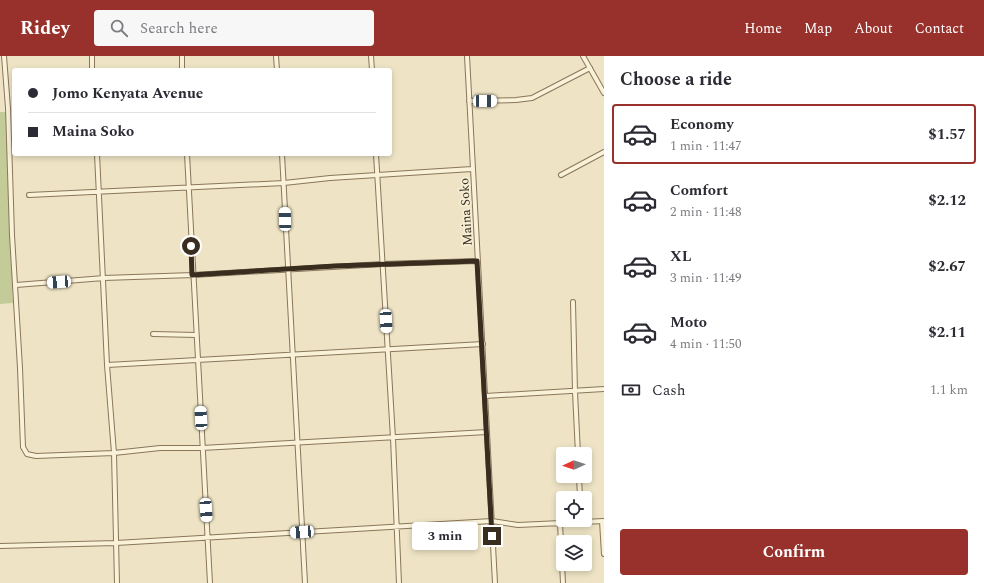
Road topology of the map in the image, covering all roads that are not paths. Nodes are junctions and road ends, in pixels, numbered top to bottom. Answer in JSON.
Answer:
{"nodes":[{"id":1,"x":4,"y":56,"type":"edge"},
{"id":2,"x":92,"y":56,"type":"edge"},
{"id":3,"x":182,"y":56,"type":"edge"},
{"id":4,"x":276,"y":56,"type":"edge"},
{"id":5,"x":371,"y":56,"type":"edge"},
{"id":6,"x":467,"y":56,"type":"edge"},
{"id":7,"x":583,"y":56,"type":"edge"},
{"id":8,"x":92,"y":68,"type":"edge"},
{"id":9,"x":182,"y":68,"type":"edge"},
{"id":10,"x":277,"y":68,"type":"edge"},
{"id":11,"x":372,"y":68,"type":"edge"},
{"id":12,"x":590,"y":68,"type":"junction"},
{"id":13,"x":604,"y":93,"type":"edge"},
{"id":14,"x":469,"y":102,"type":"junction"},
{"id":15,"x":8,"y":108,"type":"junction"},
{"id":16,"x":12,"y":108,"type":"edge"},
{"id":17,"x":604,"y":152,"type":"edge"},
{"id":18,"x":97,"y":156,"type":"edge"},
{"id":19,"x":187,"y":156,"type":"edge"},
{"id":20,"x":282,"y":156,"type":"edge"},
{"id":21,"x":376,"y":156,"type":"edge"},
{"id":22,"x":472,"y":169,"type":"junction"},
{"id":23,"x":561,"y":175,"type":"dead end"},
{"id":24,"x":377,"y":176,"type":"junction"},
{"id":25,"x":284,"y":183,"type":"junction"},
{"id":26,"x":188,"y":187,"type":"junction"},
{"id":27,"x":100,"y":192,"type":"junction"},
{"id":28,"x":29,"y":195,"type":"dead end"},
{"id":29,"x":477,"y":261,"type":"junction"},
{"id":30,"x":383,"y":264,"type":"junction"},
{"id":31,"x":288,"y":269,"type":"junction"},
{"id":32,"x":192,"y":275,"type":"junction"},
{"id":33,"x":104,"y":278,"type":"junction"},
{"id":34,"x":16,"y":285,"type":"junction"},
{"id":35,"x":573,"y":302,"type":"dead end"},
{"id":36,"x":153,"y":334,"type":"dead end"},
{"id":37,"x":196,"y":334,"type":"junction"},
{"id":38,"x":483,"y":344,"type":"junction"},
{"id":39,"x":388,"y":349,"type":"junction"},
{"id":40,"x":293,"y":354,"type":"junction"},
{"id":41,"x":198,"y":360,"type":"junction"},
{"id":42,"x":108,"y":365,"type":"junction"},
{"id":43,"x":604,"y":389,"type":"edge"},
{"id":44,"x":575,"y":392,"type":"junction"},
{"id":45,"x":485,"y":396,"type":"junction"},
{"id":46,"x":487,"y":432,"type":"junction"},
{"id":47,"x":393,"y":438,"type":"junction"},
{"id":48,"x":297,"y":442,"type":"junction"},
{"id":49,"x":578,"y":447,"type":"edge"},
{"id":50,"x":202,"y":448,"type":"junction"},
{"id":51,"x":114,"y":453,"type":"junction"},
{"id":52,"x":492,"y":521,"type":"junction"},
{"id":53,"x":603,"y":521,"type":"edge"},
{"id":54,"x":592,"y":522,"type":"edge"},
{"id":55,"x":556,"y":523,"type":"edge"},
{"id":56,"x":396,"y":527,"type":"junction"},
{"id":57,"x":560,"y":527,"type":"edge"},
{"id":58,"x":302,"y":532,"type":"junction"},
{"id":59,"x":207,"y":538,"type":"junction"},
{"id":60,"x":116,"y":544,"type":"junction"},
{"id":61,"x":0,"y":546,"type":"edge"},
{"id":62,"x":604,"y":554,"type":"edge"},
{"id":63,"x":117,"y":583,"type":"edge"},
{"id":64,"x":210,"y":583,"type":"edge"},
{"id":65,"x":305,"y":583,"type":"edge"},
{"id":66,"x":399,"y":583,"type":"edge"},
{"id":67,"x":495,"y":583,"type":"edge"},
{"id":68,"x":563,"y":583,"type":"edge"}],
"edges":[{"from":1,"to":15,"type":"street"},
{"from":2,"to":8,"type":"street"},
{"from":3,"to":9,"type":"street"},
{"from":4,"to":10,"type":"street"},
{"from":5,"to":11,"type":"street"},
{"from":6,"to":14,"type":"street","name":"Maina Soko"},
{"from":7,"to":12,"type":"street"},
{"from":12,"to":13,"type":"street"},
{"from":12,"to":14,"type":"street"},
{"from":14,"to":22,"type":"street","name":"Maina Soko"},
{"from":15,"to":16,"type":"street"},
{"from":15,"to":34,"type":"street"},
{"from":17,"to":23,"type":"street"},
{"from":18,"to":27,"type":"street"},
{"from":19,"to":26,"type":"street"},
{"from":20,"to":25,"type":"street"},
{"from":21,"to":24,"type":"street"},
{"from":22,"to":24,"type":"street"},
{"from":22,"to":29,"type":"street","name":"Maina Soko"},
{"from":24,"to":25,"type":"street"},
{"from":24,"to":30,"type":"street"},
{"from":25,"to":26,"type":"street"},
{"from":25,"to":31,"type":"street"},
{"from":26,"to":27,"type":"street"},
{"from":26,"to":32,"type":"street"},
{"from":27,"to":28,"type":"street"},
{"from":27,"to":33,"type":"street"},
{"from":29,"to":30,"type":"street"},
{"from":29,"to":38,"type":"street","name":"Maina Soko"},
{"from":30,"to":31,"type":"street"},
{"from":30,"to":39,"type":"street"},
{"from":31,"to":32,"type":"street"},
{"from":31,"to":40,"type":"street"},
{"from":32,"to":33,"type":"street"},
{"from":32,"to":37,"type":"street"},
{"from":33,"to":34,"type":"street"},
{"from":33,"to":42,"type":"street"},
{"from":34,"to":51,"type":"street"},
{"from":35,"to":44,"type":"street"},
{"from":36,"to":37,"type":"street"},
{"from":37,"to":41,"type":"street"},
{"from":38,"to":39,"type":"street"},
{"from":38,"to":45,"type":"street","name":"Maina Soko"},
{"from":39,"to":40,"type":"street"},
{"from":39,"to":47,"type":"street"},
{"from":40,"to":41,"type":"street"},
{"from":40,"to":48,"type":"street"},
{"from":41,"to":42,"type":"street"},
{"from":41,"to":50,"type":"street"},
{"from":42,"to":51,"type":"street"},
{"from":43,"to":44,"type":"street"},
{"from":44,"to":45,"type":"street"},
{"from":44,"to":49,"type":"street"},
{"from":45,"to":46,"type":"street","name":"Maina Soko"},
{"from":46,"to":47,"type":"street"},
{"from":46,"to":52,"type":"street","name":"Maina Soko"},
{"from":47,"to":48,"type":"street"},
{"from":47,"to":56,"type":"street"},
{"from":48,"to":50,"type":"street"},
{"from":48,"to":58,"type":"street"},
{"from":50,"to":51,"type":"street"},
{"from":50,"to":59,"type":"street"},
{"from":51,"to":60,"type":"street"},
{"from":52,"to":55,"type":"street"},
{"from":52,"to":56,"type":"street"},
{"from":52,"to":67,"type":"street","name":"Maina Soko"},
{"from":53,"to":54,"type":"street"},
{"from":53,"to":62,"type":"street"},
{"from":56,"to":58,"type":"street"},
{"from":56,"to":66,"type":"street"},
{"from":57,"to":68,"type":"street"},
{"from":58,"to":59,"type":"street"},
{"from":58,"to":65,"type":"street"},
{"from":59,"to":60,"type":"street"},
{"from":59,"to":64,"type":"street"},
{"from":60,"to":61,"type":"street"},
{"from":60,"to":63,"type":"street"}]}
